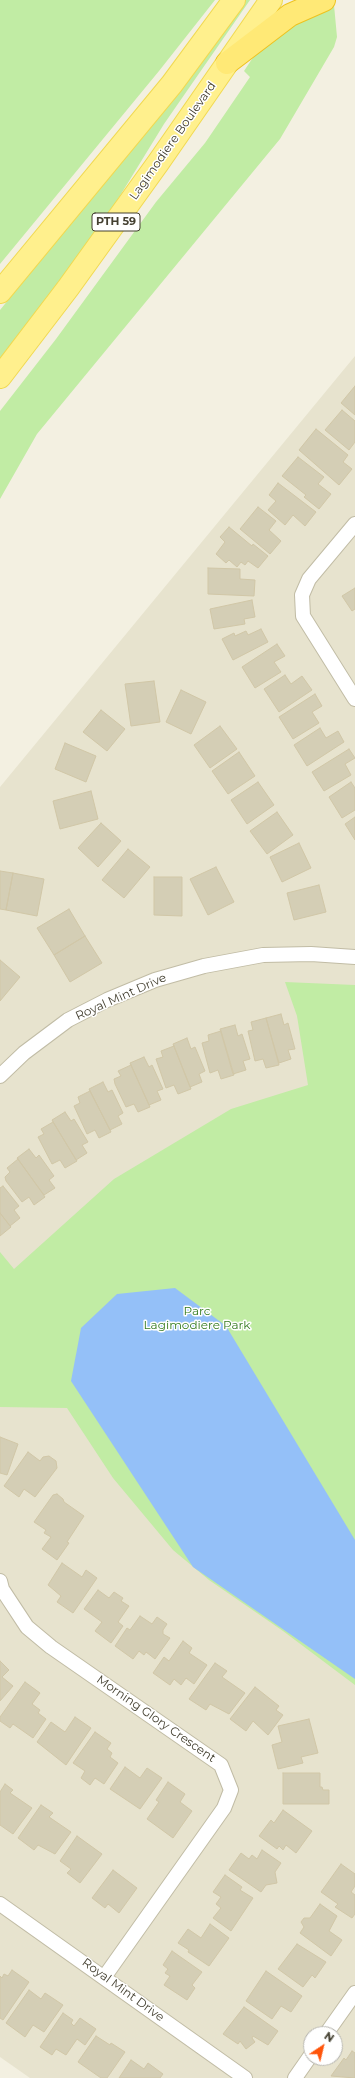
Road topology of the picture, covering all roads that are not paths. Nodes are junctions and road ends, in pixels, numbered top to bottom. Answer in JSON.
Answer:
{"nodes":[{"id":1,"x":234,"y":0,"type":"edge"},
{"id":2,"x":271,"y":0,"type":"edge"},
{"id":3,"x":324,"y":0,"type":"edge"},
{"id":4,"x":227,"y":63,"type":"junction"},
{"id":5,"x":0,"y":292,"type":"edge"},
{"id":6,"x":0,"y":377,"type":"edge"},
{"id":7,"x":355,"y":524,"type":"edge"},
{"id":8,"x":355,"y":699,"type":"edge"},
{"id":9,"x":355,"y":957,"type":"edge"},
{"id":10,"x":0,"y":1076,"type":"edge"},
{"id":11,"x":0,"y":1581,"type":"edge"},
{"id":12,"x":0,"y":1904,"type":"edge"},
{"id":13,"x":105,"y":1976,"type":"junction"},
{"id":14,"x":355,"y":1993,"type":"edge"},
{"id":15,"x":332,"y":2026,"type":"edge"},
{"id":16,"x":303,"y":2066,"type":"edge"},
{"id":17,"x":245,"y":2078,"type":"edge"},
{"id":18,"x":295,"y":2078,"type":"edge"}],
"edges":[{"from":1,"to":5,"type":"main road"},
{"from":2,"to":4,"type":"main road","name":"Lagimodiere Boulevard","number":"PTH 59"},
{"from":3,"to":4,"type":"highway"},
{"from":4,"to":6,"type":"main road","name":"Lagimodiere Boulevard","number":"PTH 59"},
{"from":7,"to":8,"type":"street"},
{"from":9,"to":10,"type":"street","name":"Royal Mint Drive"},
{"from":11,"to":13,"type":"street","name":"Morning Glory Crescent"},
{"from":12,"to":13,"type":"street","name":"Royal Mint Drive"},
{"from":13,"to":17,"type":"street","name":"Royal Mint Drive"},
{"from":14,"to":15,"type":"street"},
{"from":16,"to":18,"type":"street"}]}
